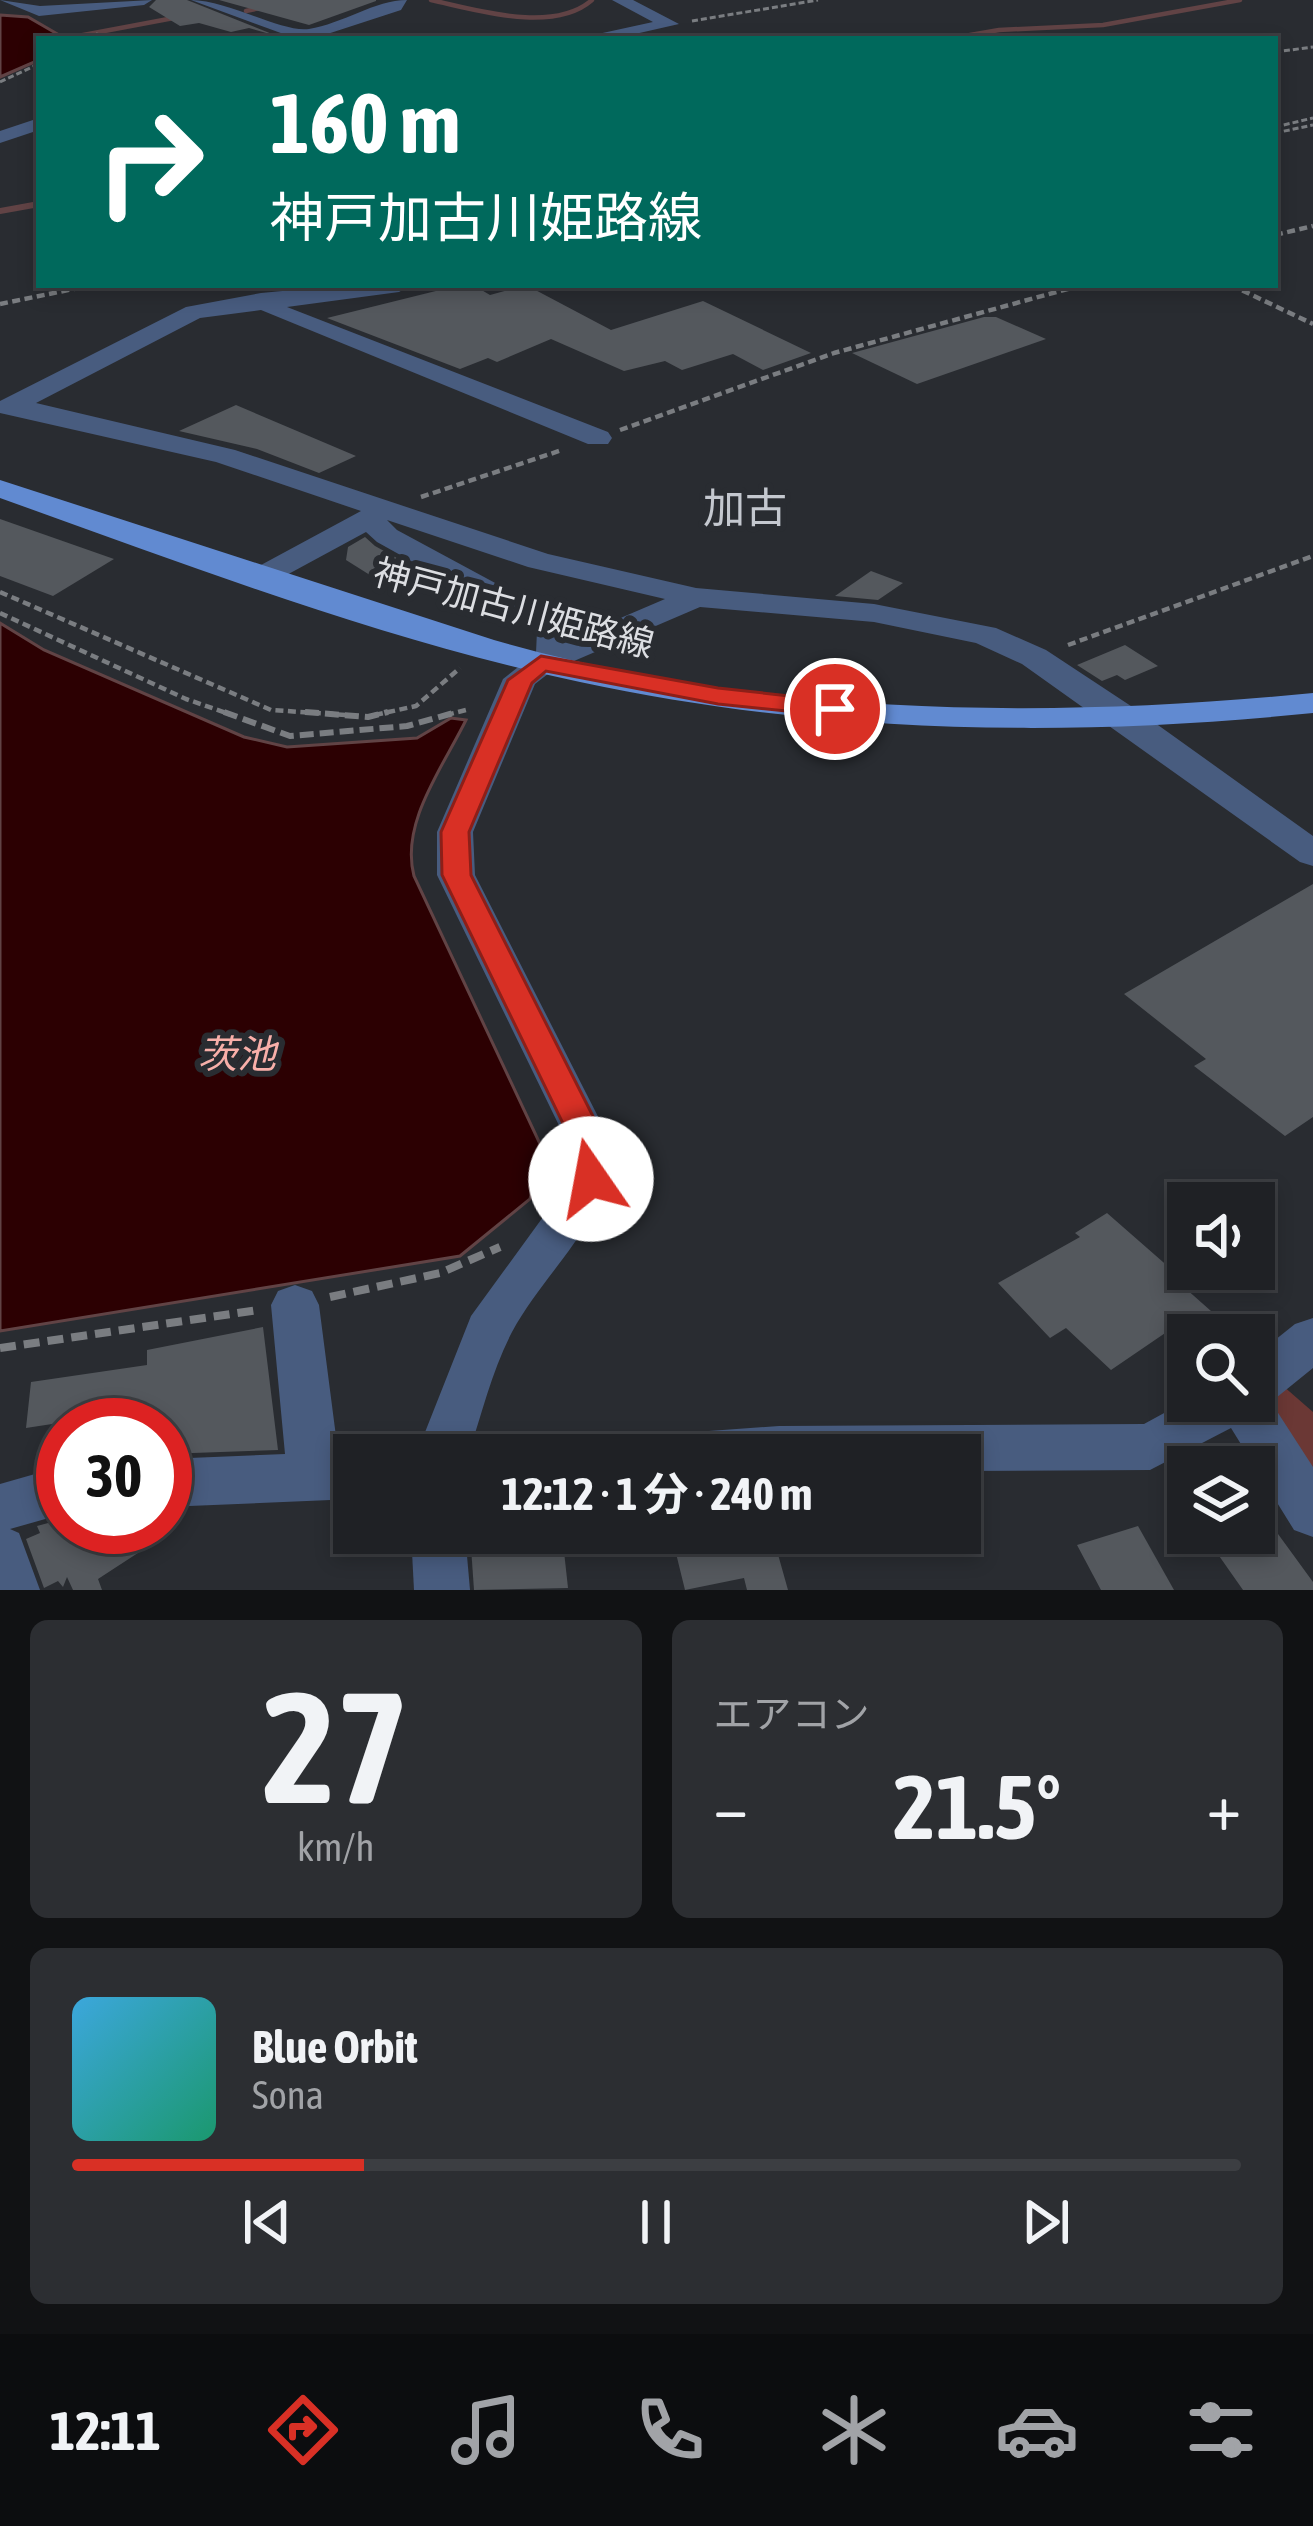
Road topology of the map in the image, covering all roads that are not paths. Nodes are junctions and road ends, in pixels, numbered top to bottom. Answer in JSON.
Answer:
{"nodes":[{"id":1,"x":6,"y":0,"type":"edge"},
{"id":2,"x":200,"y":0,"type":"edge"},
{"id":3,"x":399,"y":0,"type":"edge"},
{"id":4,"x":620,"y":0,"type":"edge"},
{"id":5,"x":142,"y":7,"type":"edge"},
{"id":6,"x":297,"y":36,"type":"edge"},
{"id":7,"x":303,"y":36,"type":"edge"},
{"id":8,"x":601,"y":36,"type":"edge"},
{"id":9,"x":36,"y":125,"type":"edge"},
{"id":10,"x":0,"y":137,"type":"edge"},
{"id":11,"x":352,"y":288,"type":"edge"},
{"id":12,"x":261,"y":300,"type":"junction"},
{"id":13,"x":7,"y":408,"type":"edge"},
{"id":14,"x":598,"y":438,"type":"road end"},
{"id":15,"x":0,"y":488,"type":"edge"},
{"id":16,"x":377,"y":514,"type":"junction"},
{"id":17,"x":259,"y":578,"type":"junction"},
{"id":18,"x":696,"y":597,"type":"junction"},
{"id":19,"x":538,"y":668,"type":"junction"},
{"id":20,"x":1313,"y":703,"type":"edge"},
{"id":21,"x":1126,"y":717,"type":"junction"},
{"id":22,"x":1313,"y":854,"type":"edge"},
{"id":23,"x":295,"y":1305,"type":"road end"},
{"id":24,"x":1313,"y":1339,"type":"edge"},
{"id":25,"x":1275,"y":1369,"type":"edge"},
{"id":26,"x":1195,"y":1422,"type":"edge"},
{"id":27,"x":1255,"y":1422,"type":"edge"},
{"id":28,"x":450,"y":1434,"type":"edge"},
{"id":29,"x":981,"y":1448,"type":"edge"},
{"id":30,"x":333,"y":1471,"type":"edge"},
{"id":31,"x":333,"y":1475,"type":"edge"},
{"id":32,"x":192,"y":1482,"type":"edge"},
{"id":33,"x":36,"y":1498,"type":"edge"},
{"id":34,"x":0,"y":1508,"type":"edge"},
{"id":35,"x":1313,"y":1513,"type":"edge"},
{"id":36,"x":0,"y":1551,"type":"edge"},
{"id":37,"x":439,"y":1554,"type":"edge"},
{"id":38,"x":12,"y":1590,"type":"edge"},
{"id":39,"x":442,"y":1590,"type":"edge"}],
"edges":[{"from":1,"to":5,"type":"street"},
{"from":2,"to":6,"type":"street"},
{"from":3,"to":7,"type":"street"},
{"from":4,"to":8,"type":"street"},
{"from":9,"to":10,"type":"street"},
{"from":11,"to":12,"type":"street"},
{"from":12,"to":13,"type":"street"},
{"from":12,"to":14,"type":"street"},
{"from":13,"to":16,"type":"street"},
{"from":15,"to":17,"type":"main road","name":"神戸加古川姫路線"},
{"from":16,"to":17,"type":"street"},
{"from":16,"to":18,"type":"street"},
{"from":16,"to":19,"type":"street"},
{"from":17,"to":19,"type":"main road","name":"神戸加古川姫路線"},
{"from":18,"to":19,"type":"street"},
{"from":18,"to":21,"type":"street"},
{"from":19,"to":21,"type":"main road","name":"神戸加古川姫路線"},
{"from":19,"to":28,"type":"street"},
{"from":20,"to":21,"type":"main road","name":"神戸加古川姫路線"},
{"from":21,"to":22,"type":"street"},
{"from":23,"to":30,"type":"street"},
{"from":24,"to":25,"type":"street"},
{"from":26,"to":29,"type":"street"},
{"from":27,"to":35,"type":"street"},
{"from":31,"to":32,"type":"street"},
{"from":33,"to":34,"type":"street"},
{"from":36,"to":38,"type":"street"},
{"from":37,"to":39,"type":"street"}]}
